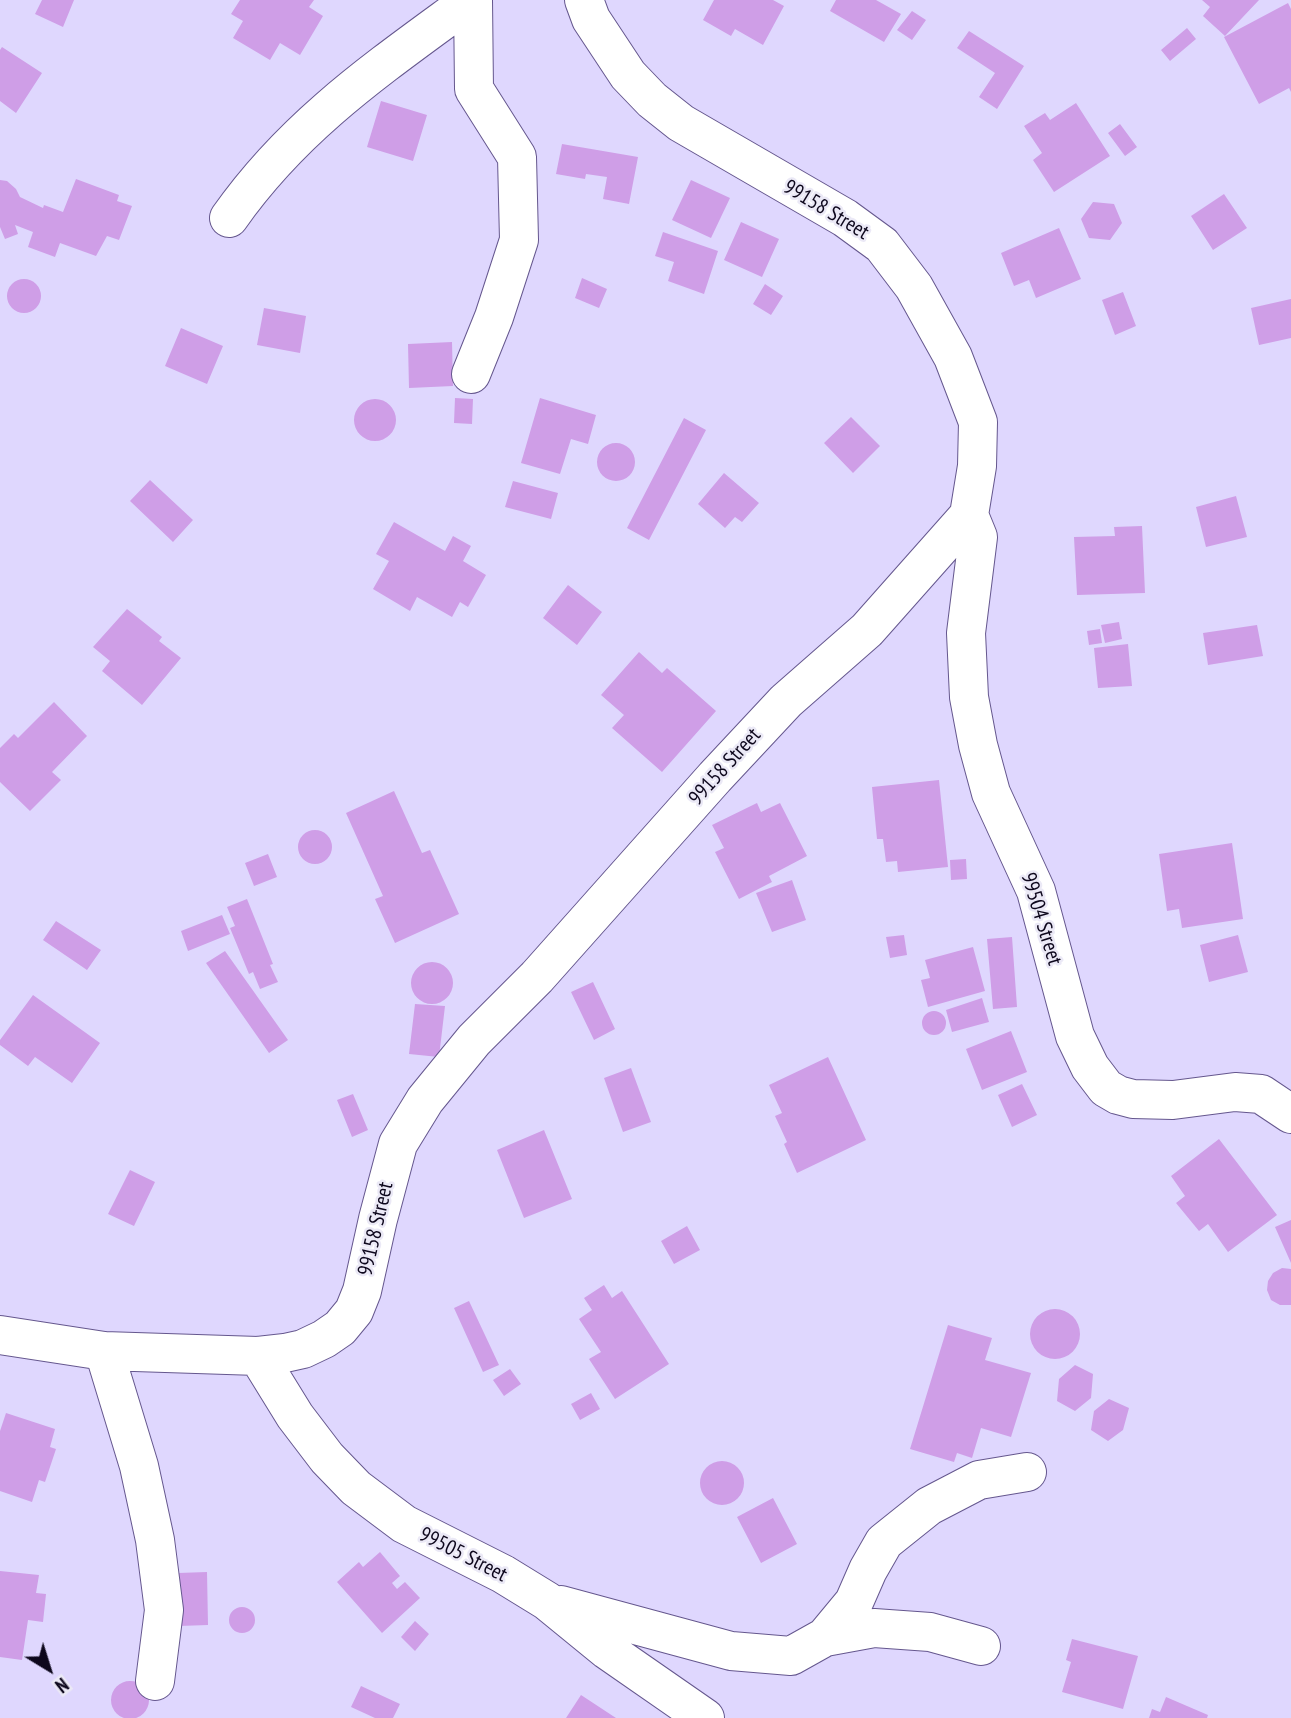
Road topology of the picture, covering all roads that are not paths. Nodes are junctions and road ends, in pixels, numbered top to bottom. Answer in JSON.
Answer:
{"nodes":[{"id":1,"x":472,"y":0,"type":"edge"},
{"id":2,"x":584,"y":0,"type":"edge"},
{"id":3,"x":229,"y":218,"type":"dead end"},
{"id":4,"x":471,"y":374,"type":"dead end"},
{"id":5,"x":970,"y":515,"type":"junction"},
{"id":6,"x":1291,"y":1114,"type":"edge"},
{"id":7,"x":0,"y":1335,"type":"edge"},
{"id":8,"x":104,"y":1351,"type":"junction"},
{"id":9,"x":258,"y":1356,"type":"junction"},
{"id":10,"x":1027,"y":1472,"type":"dead end"},
{"id":11,"x":547,"y":1601,"type":"junction"},
{"id":12,"x":825,"y":1637,"type":"junction"},
{"id":13,"x":981,"y":1646,"type":"dead end"},
{"id":14,"x":155,"y":1681,"type":"dead end"},
{"id":15,"x":705,"y":1718,"type":"edge"}],
"edges":[{"from":1,"to":3,"type":"street"},
{"from":1,"to":4,"type":"street"},
{"from":2,"to":5,"type":"street","name":"99158 Street"},
{"from":5,"to":6,"type":"street","name":"99504 Street"},
{"from":5,"to":9,"type":"street","name":"99158 Street"},
{"from":7,"to":8,"type":"street","name":"99158 Street"},
{"from":8,"to":9,"type":"street","name":"99158 Street"},
{"from":8,"to":14,"type":"street"},
{"from":9,"to":11,"type":"street","name":"99505 Street"},
{"from":10,"to":12,"type":"street"},
{"from":11,"to":12,"type":"street"},
{"from":11,"to":15,"type":"street","name":"99505 Street"},
{"from":12,"to":13,"type":"street"}]}
